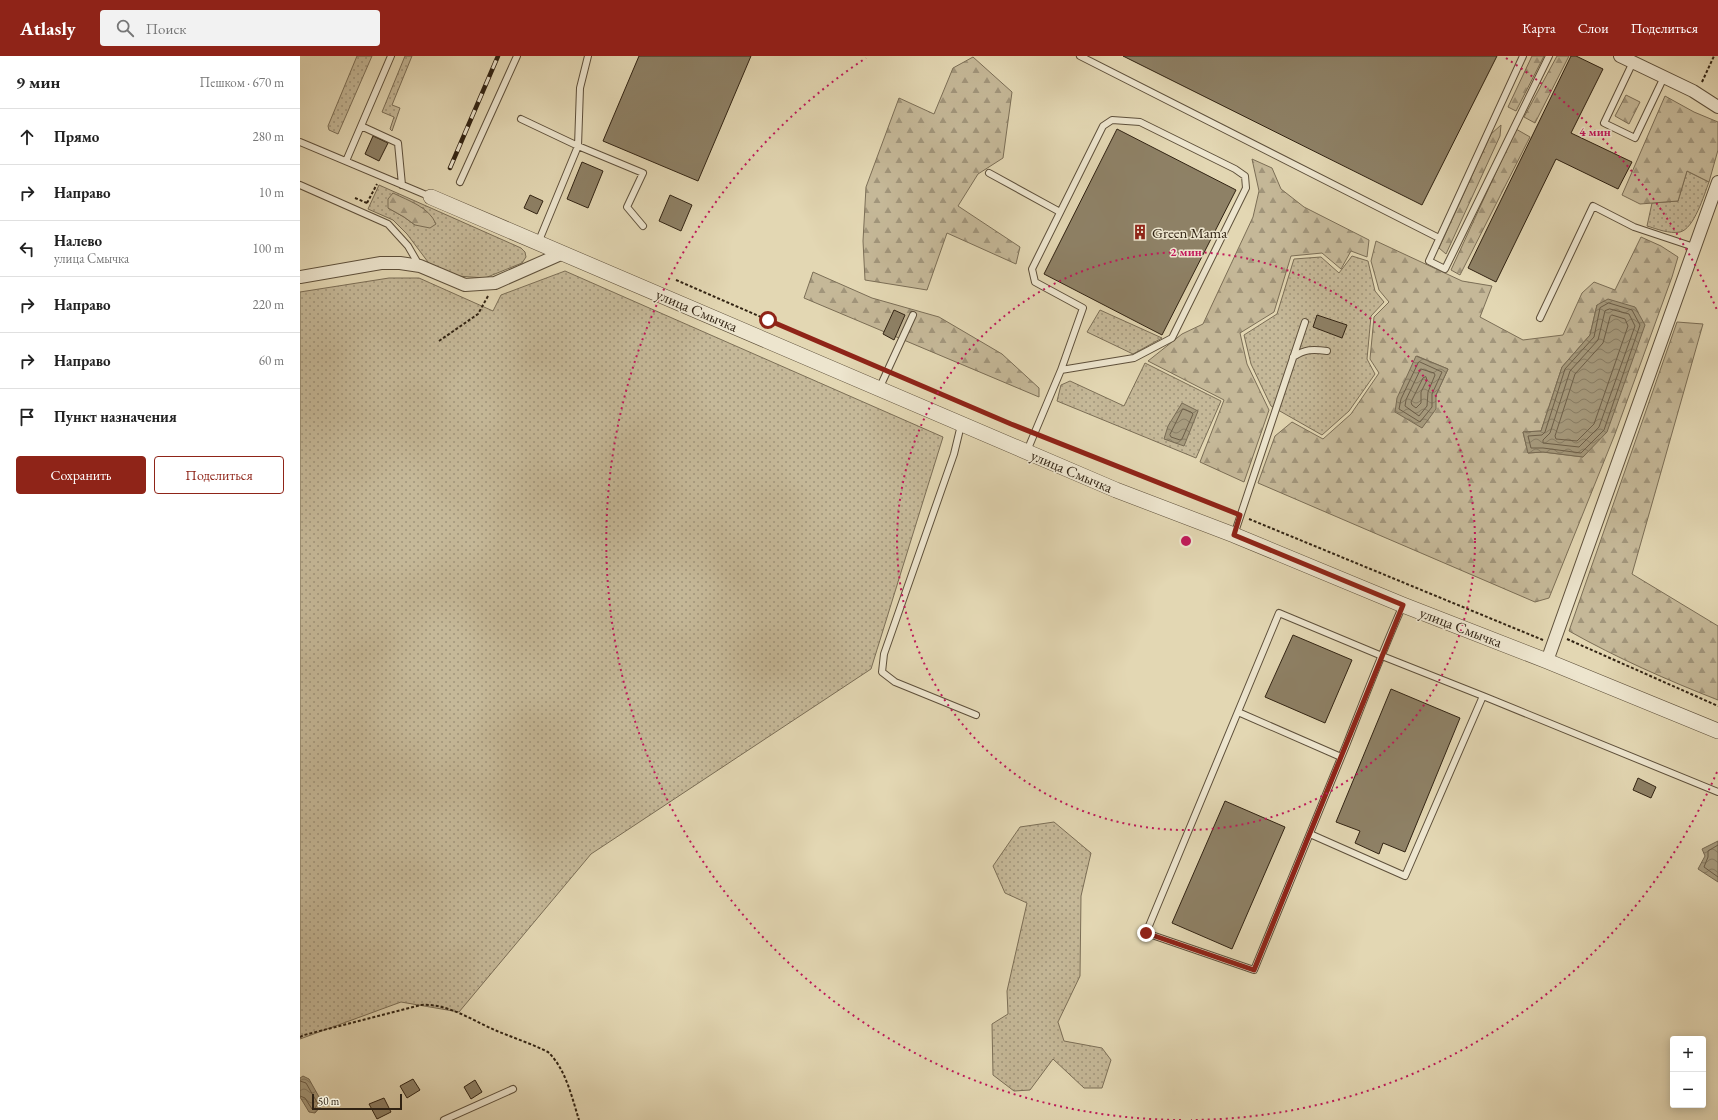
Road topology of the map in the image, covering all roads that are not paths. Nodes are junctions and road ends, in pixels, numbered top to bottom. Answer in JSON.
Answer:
{"nodes":[{"id":1,"x":391,"y":56,"type":"edge"},
{"id":2,"x":517,"y":56,"type":"edge"},
{"id":3,"x":588,"y":56,"type":"edge"},
{"id":4,"x":1080,"y":56,"type":"edge"},
{"id":5,"x":1523,"y":56,"type":"edge"},
{"id":6,"x":1549,"y":56,"type":"edge"},
{"id":7,"x":1620,"y":56,"type":"edge"},
{"id":8,"x":1633,"y":62,"type":"junction"},
{"id":9,"x":1664,"y":77,"type":"junction"},
{"id":10,"x":1718,"y":108,"type":"edge"},
{"id":11,"x":521,"y":119,"type":"dead end"},
{"id":12,"x":361,"y":126,"type":"junction"},
{"id":13,"x":300,"y":142,"type":"edge"},
{"id":14,"x":578,"y":146,"type":"junction"},
{"id":15,"x":346,"y":161,"type":"junction"},
{"id":16,"x":989,"y":173,"type":"dead end"},
{"id":17,"x":460,"y":182,"type":"dead end"},
{"id":18,"x":1718,"y":182,"type":"edge"},
{"id":19,"x":402,"y":184,"type":"junction"},
{"id":20,"x":300,"y":185,"type":"edge"},
{"id":21,"x":431,"y":197,"type":"joint"},
{"id":22,"x":1060,"y":212,"type":"junction"},
{"id":23,"x":643,"y":226,"type":"dead end"},
{"id":24,"x":1440,"y":238,"type":"junction"},
{"id":25,"x":538,"y":243,"type":"junction"},
{"id":26,"x":1694,"y":247,"type":"junction"},
{"id":27,"x":562,"y":253,"type":"junction"},
{"id":28,"x":420,"y":266,"type":"junction"},
{"id":29,"x":300,"y":277,"type":"edge"},
{"id":30,"x":913,"y":315,"type":"dead end"},
{"id":31,"x":1540,"y":318,"type":"dead end"},
{"id":32,"x":1305,"y":322,"type":"dead end"},
{"id":33,"x":1327,"y":351,"type":"dead end"},
{"id":34,"x":1293,"y":357,"type":"junction"},
{"id":35,"x":1061,"y":370,"type":"junction"},
{"id":36,"x":879,"y":389,"type":"junction"},
{"id":37,"x":961,"y":425,"type":"junction"},
{"id":38,"x":1026,"y":452,"type":"junction"},
{"id":39,"x":1234,"y":535,"type":"junction"},
{"id":40,"x":1403,"y":605,"type":"junction"},
{"id":41,"x":1382,"y":656,"type":"junction"},
{"id":42,"x":1546,"y":661,"type":"junction"},
{"id":43,"x":1483,"y":696,"type":"junction"},
{"id":44,"x":1238,"y":712,"type":"junction"},
{"id":45,"x":976,"y":715,"type":"dead end"},
{"id":46,"x":1718,"y":731,"type":"edge"},
{"id":47,"x":1341,"y":757,"type":"junction"},
{"id":48,"x":1718,"y":792,"type":"edge"},
{"id":49,"x":1310,"y":834,"type":"junction"},
{"id":50,"x":514,"y":1089,"type":"dead end"},
{"id":51,"x":444,"y":1120,"type":"edge"}],
"edges":[{"from":1,"to":12,"type":"lane"},
{"from":2,"to":17,"type":"lane"},
{"from":3,"to":14,"type":"lane"},
{"from":4,"to":24,"type":"lane"},
{"from":5,"to":24,"type":"lane"},
{"from":6,"to":24,"type":"lane"},
{"from":7,"to":8,"type":"street"},
{"from":8,"to":9,"type":"street"},
{"from":8,"to":9,"type":"lane"},
{"from":9,"to":10,"type":"street"},
{"from":11,"to":14,"type":"lane"},
{"from":12,"to":15,"type":"lane"},
{"from":12,"to":19,"type":"lane"},
{"from":13,"to":15,"type":"lane"},
{"from":14,"to":23,"type":"lane"},
{"from":14,"to":25,"type":"lane"},
{"from":15,"to":19,"type":"lane"},
{"from":16,"to":22,"type":"lane"},
{"from":18,"to":26,"type":"street"},
{"from":19,"to":21,"type":"lane"},
{"from":20,"to":28,"type":"lane"},
{"from":21,"to":25,"type":"street","name":"улица Смычка"},
{"from":22,"to":35,"type":"lane"},
{"from":22,"to":35,"type":"lane"},
{"from":25,"to":27,"type":"street","name":"улица Смычка"},
{"from":26,"to":31,"type":"lane"},
{"from":26,"to":42,"type":"street"},
{"from":27,"to":28,"type":"street"},
{"from":27,"to":36,"type":"street","name":"улица Смычка"},
{"from":28,"to":29,"type":"street"},
{"from":30,"to":36,"type":"lane"},
{"from":32,"to":34,"type":"lane"},
{"from":33,"to":34,"type":"lane"},
{"from":34,"to":39,"type":"lane"},
{"from":35,"to":38,"type":"lane"},
{"from":36,"to":37,"type":"street","name":"улица Смычка"},
{"from":37,"to":38,"type":"street","name":"улица Смычка"},
{"from":37,"to":45,"type":"lane"},
{"from":38,"to":39,"type":"street","name":"улица Смычка"},
{"from":39,"to":40,"type":"street","name":"улица Смычка"},
{"from":40,"to":41,"type":"lane"},
{"from":40,"to":42,"type":"street","name":"улица Смычка"},
{"from":41,"to":43,"type":"lane"},
{"from":41,"to":44,"type":"lane"},
{"from":41,"to":47,"type":"lane"},
{"from":42,"to":46,"type":"street","name":"улица Смычка"},
{"from":43,"to":48,"type":"lane"},
{"from":43,"to":49,"type":"lane"},
{"from":44,"to":47,"type":"lane"},
{"from":44,"to":49,"type":"lane"},
{"from":47,"to":49,"type":"lane"},
{"from":50,"to":51,"type":"lane"}]}
